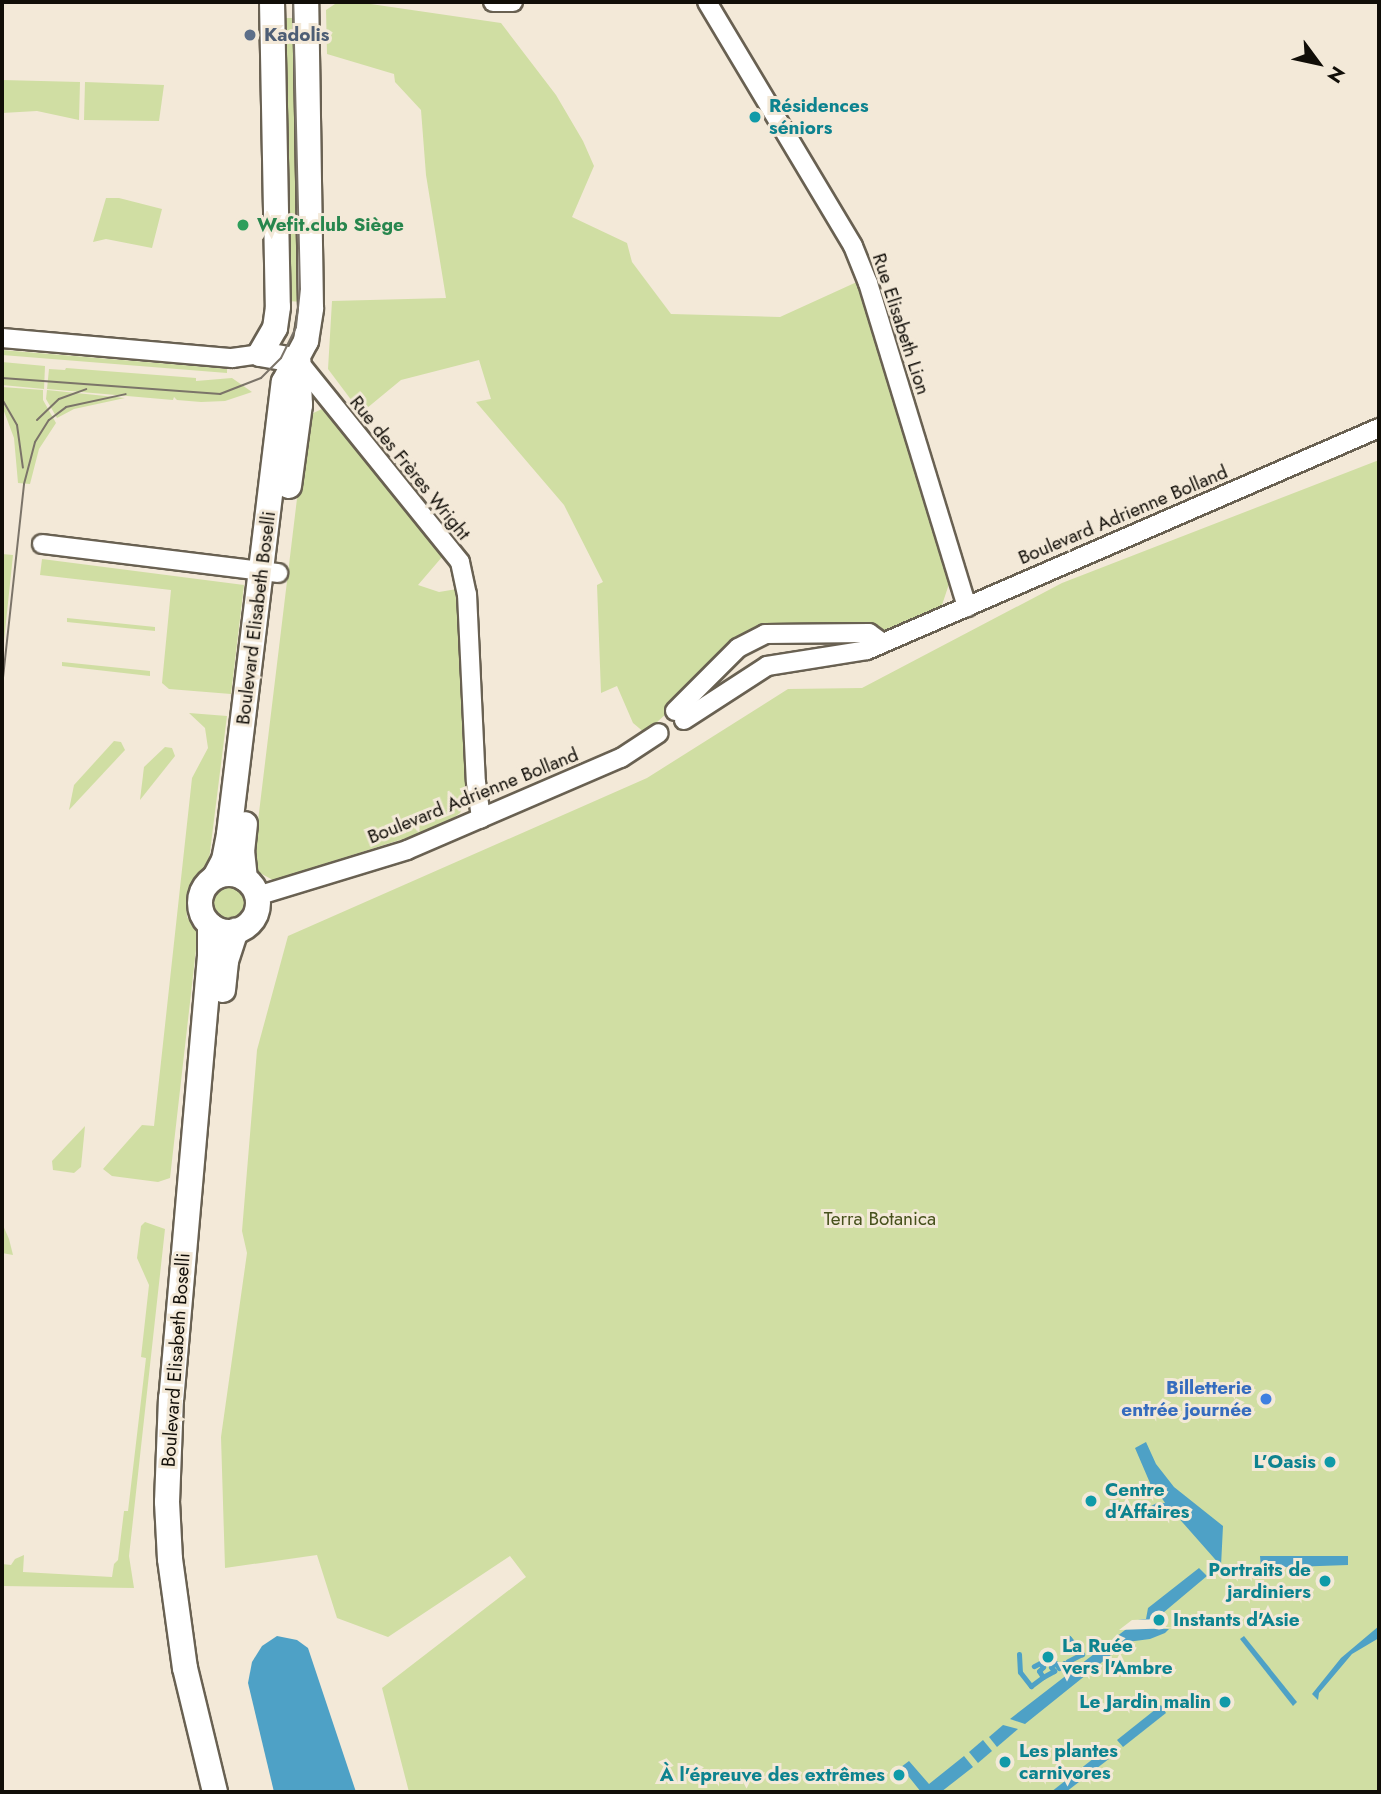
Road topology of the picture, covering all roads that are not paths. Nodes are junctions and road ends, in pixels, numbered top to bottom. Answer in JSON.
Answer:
{"nodes":[{"id":1,"x":272,"y":2,"type":"edge"},
{"id":2,"x":306,"y":2,"type":"edge"},
{"id":3,"x":493,"y":2,"type":"edge"},
{"id":4,"x":513,"y":2,"type":"edge"},
{"id":5,"x":707,"y":2,"type":"edge"},
{"id":6,"x":2,"y":338,"type":"edge"},
{"id":7,"x":260,"y":354,"type":"junction"},
{"id":8,"x":298,"y":361,"type":"junction"},
{"id":9,"x":1379,"y":428,"type":"edge"},
{"id":10,"x":42,"y":544,"type":"dead end"},
{"id":11,"x":270,"y":572,"type":"junction"},
{"id":12,"x":967,"y":607,"type":"junction"},
{"id":13,"x":883,"y":642,"type":"junction"},
{"id":14,"x":659,"y":733,"type":"dead end"},
{"id":15,"x":481,"y":819,"type":"junction"},
{"id":16,"x":215,"y":877,"type":"junction"},
{"id":17,"x":251,"y":888,"type":"junction"},
{"id":18,"x":210,"y":925,"type":"junction"},
{"id":19,"x":236,"y":931,"type":"junction"},
{"id":20,"x":215,"y":1792,"type":"edge"},
{"id":21,"x":229,"y":1792,"type":"edge"}],
"edges":[{"from":1,"to":7,"type":"street"},
{"from":2,"to":8,"type":"street","name":"Boulevard Elisabeth Boselli"},
{"from":3,"to":4,"type":"street"},
{"from":5,"to":12,"type":"street","name":"Rue Elisabeth Lion"},
{"from":6,"to":7,"type":"street"},
{"from":7,"to":8,"type":"street"},
{"from":8,"to":11,"type":"street","name":"Boulevard Elisabeth Boselli"},
{"from":8,"to":15,"type":"street","name":"Rue des Frères Wright"},
{"from":9,"to":12,"type":"street","name":"Boulevard Adrienne Bolland"},
{"from":10,"to":11,"type":"street"},
{"from":11,"to":16,"type":"street","name":"Boulevard Elisabeth Boselli"},
{"from":11,"to":17,"type":"street","name":"Boulevard Elisabeth Boselli"},
{"from":12,"to":13,"type":"street","name":"Boulevard Adrienne Bolland"},
{"from":13,"to":13,"type":"street","name":"Boulevard Adrienne Bolland"},
{"from":14,"to":15,"type":"street","name":"Boulevard Adrienne Bolland"},
{"from":15,"to":17,"type":"street","name":"Boulevard Adrienne Bolland"},
{"from":16,"to":17,"type":"street"},
{"from":16,"to":18,"type":"street"},
{"from":17,"to":19,"type":"street"},
{"from":18,"to":19,"type":"street"},
{"from":18,"to":20,"type":"street","name":"Boulevard Elisabeth Boselli"},
{"from":19,"to":21,"type":"street"}]}
